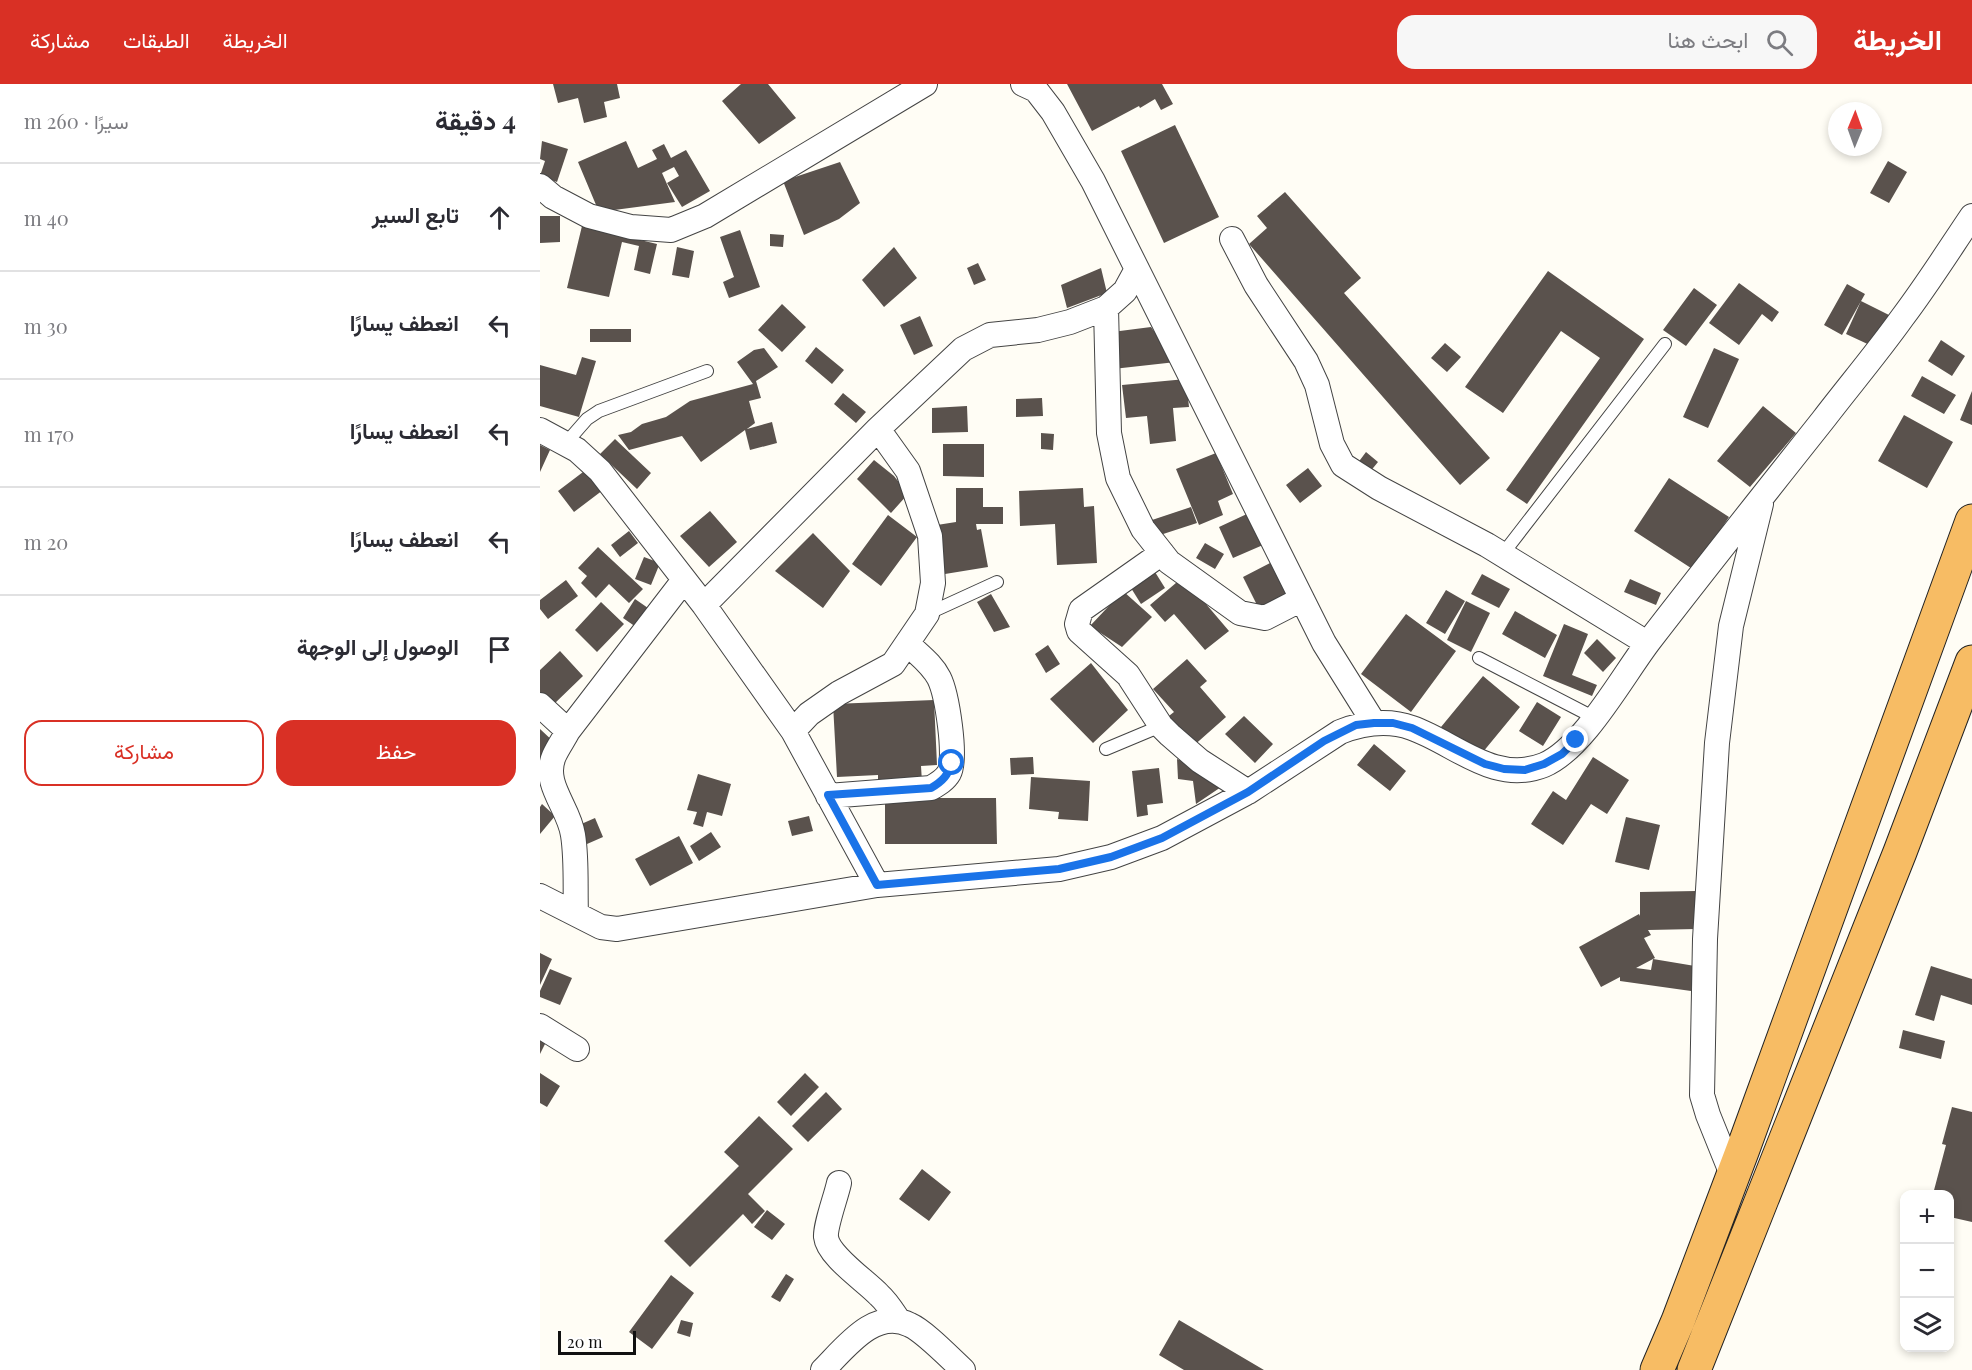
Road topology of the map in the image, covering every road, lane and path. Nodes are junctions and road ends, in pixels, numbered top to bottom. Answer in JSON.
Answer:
{"nodes":[{"id":1,"x":925,"y":84,"type":"edge"},
{"id":2,"x":1023,"y":84,"type":"edge"},
{"id":3,"x":540,"y":186,"type":"edge"},
{"id":4,"x":1972,"y":216,"type":"edge"},
{"id":5,"x":1232,"y":239,"type":"dead end"},
{"id":6,"x":1137,"y":269,"type":"junction"},
{"id":7,"x":1106,"y":308,"type":"junction"},
{"id":8,"x":1665,"y":344,"type":"dead end"},
{"id":9,"x":706,"y":371,"type":"dead end"},
{"id":10,"x":878,"y":429,"type":"junction"},
{"id":11,"x":540,"y":430,"type":"edge"},
{"id":12,"x":566,"y":443,"type":"junction"},
{"id":13,"x":1763,"y":495,"type":"junction"},
{"id":14,"x":1972,"y":521,"type":"edge"},
{"id":15,"x":1162,"y":553,"type":"junction"},
{"id":16,"x":1502,"y":555,"type":"junction"},
{"id":17,"x":684,"y":580,"type":"junction"},
{"id":18,"x":997,"y":582,"type":"dead end"},
{"id":19,"x":1302,"y":599,"type":"junction"},
{"id":20,"x":704,"y":606,"type":"junction"},
{"id":21,"x":927,"y":614,"type":"junction"},
{"id":22,"x":1647,"y":643,"type":"junction"},
{"id":23,"x":908,"y":644,"type":"junction"},
{"id":24,"x":1479,"y":658,"type":"dead end"},
{"id":25,"x":1972,"y":662,"type":"edge"},
{"id":26,"x":540,"y":705,"type":"edge"},
{"id":27,"x":1595,"y":718,"type":"junction"},
{"id":28,"x":1374,"y":723,"type":"junction"},
{"id":29,"x":1161,"y":726,"type":"junction"},
{"id":30,"x":568,"y":731,"type":"junction"},
{"id":31,"x":793,"y":731,"type":"junction"},
{"id":32,"x":1106,"y":749,"type":"dead end"},
{"id":33,"x":1248,"y":792,"type":"junction"},
{"id":34,"x":828,"y":795,"type":"junction"},
{"id":35,"x":877,"y":885,"type":"junction"},
{"id":36,"x":540,"y":896,"type":"edge"},
{"id":37,"x":576,"y":914,"type":"junction"},
{"id":38,"x":540,"y":1026,"type":"edge"},
{"id":39,"x":577,"y":1049,"type":"dead end"},
{"id":40,"x":1733,"y":1177,"type":"junction"},
{"id":41,"x":839,"y":1183,"type":"dead end"},
{"id":42,"x":900,"y":1321,"type":"junction"},
{"id":43,"x":823,"y":1370,"type":"edge"},
{"id":44,"x":963,"y":1370,"type":"edge"},
{"id":45,"x":1657,"y":1370,"type":"edge"},
{"id":46,"x":1694,"y":1370,"type":"edge"}],
"edges":[{"from":1,"to":3,"type":"street"},
{"from":2,"to":6,"type":"street"},
{"from":4,"to":13,"type":"street"},
{"from":5,"to":16,"type":"street"},
{"from":6,"to":7,"type":"street"},
{"from":6,"to":19,"type":"street"},
{"from":7,"to":10,"type":"street"},
{"from":7,"to":15,"type":"street"},
{"from":8,"to":16,"type":"lane"},
{"from":9,"to":12,"type":"lane"},
{"from":10,"to":20,"type":"street"},
{"from":10,"to":21,"type":"street"},
{"from":11,"to":12,"type":"street"},
{"from":12,"to":17,"type":"street"},
{"from":13,"to":22,"type":"street"},
{"from":13,"to":40,"type":"street"},
{"from":14,"to":40,"type":"highway"},
{"from":15,"to":19,"type":"street"},
{"from":15,"to":29,"type":"street"},
{"from":16,"to":22,"type":"street"},
{"from":17,"to":20,"type":"street"},
{"from":17,"to":30,"type":"street"},
{"from":18,"to":21,"type":"lane"},
{"from":19,"to":28,"type":"street"},
{"from":20,"to":31,"type":"street"},
{"from":21,"to":23,"type":"street"},
{"from":22,"to":27,"type":"street"},
{"from":23,"to":31,"type":"street"},
{"from":23,"to":34,"type":"street"},
{"from":24,"to":27,"type":"lane"},
{"from":25,"to":46,"type":"highway"},
{"from":26,"to":30,"type":"street"},
{"from":27,"to":28,"type":"street"},
{"from":28,"to":33,"type":"street"},
{"from":29,"to":32,"type":"lane"},
{"from":29,"to":33,"type":"street"},
{"from":30,"to":37,"type":"street"},
{"from":31,"to":34,"type":"street"},
{"from":33,"to":35,"type":"street"},
{"from":34,"to":35,"type":"street"},
{"from":35,"to":37,"type":"street"},
{"from":36,"to":37,"type":"street"},
{"from":38,"to":39,"type":"street"},
{"from":40,"to":45,"type":"highway"},
{"from":41,"to":42,"type":"street"},
{"from":42,"to":43,"type":"street"},
{"from":42,"to":44,"type":"street"}]}
